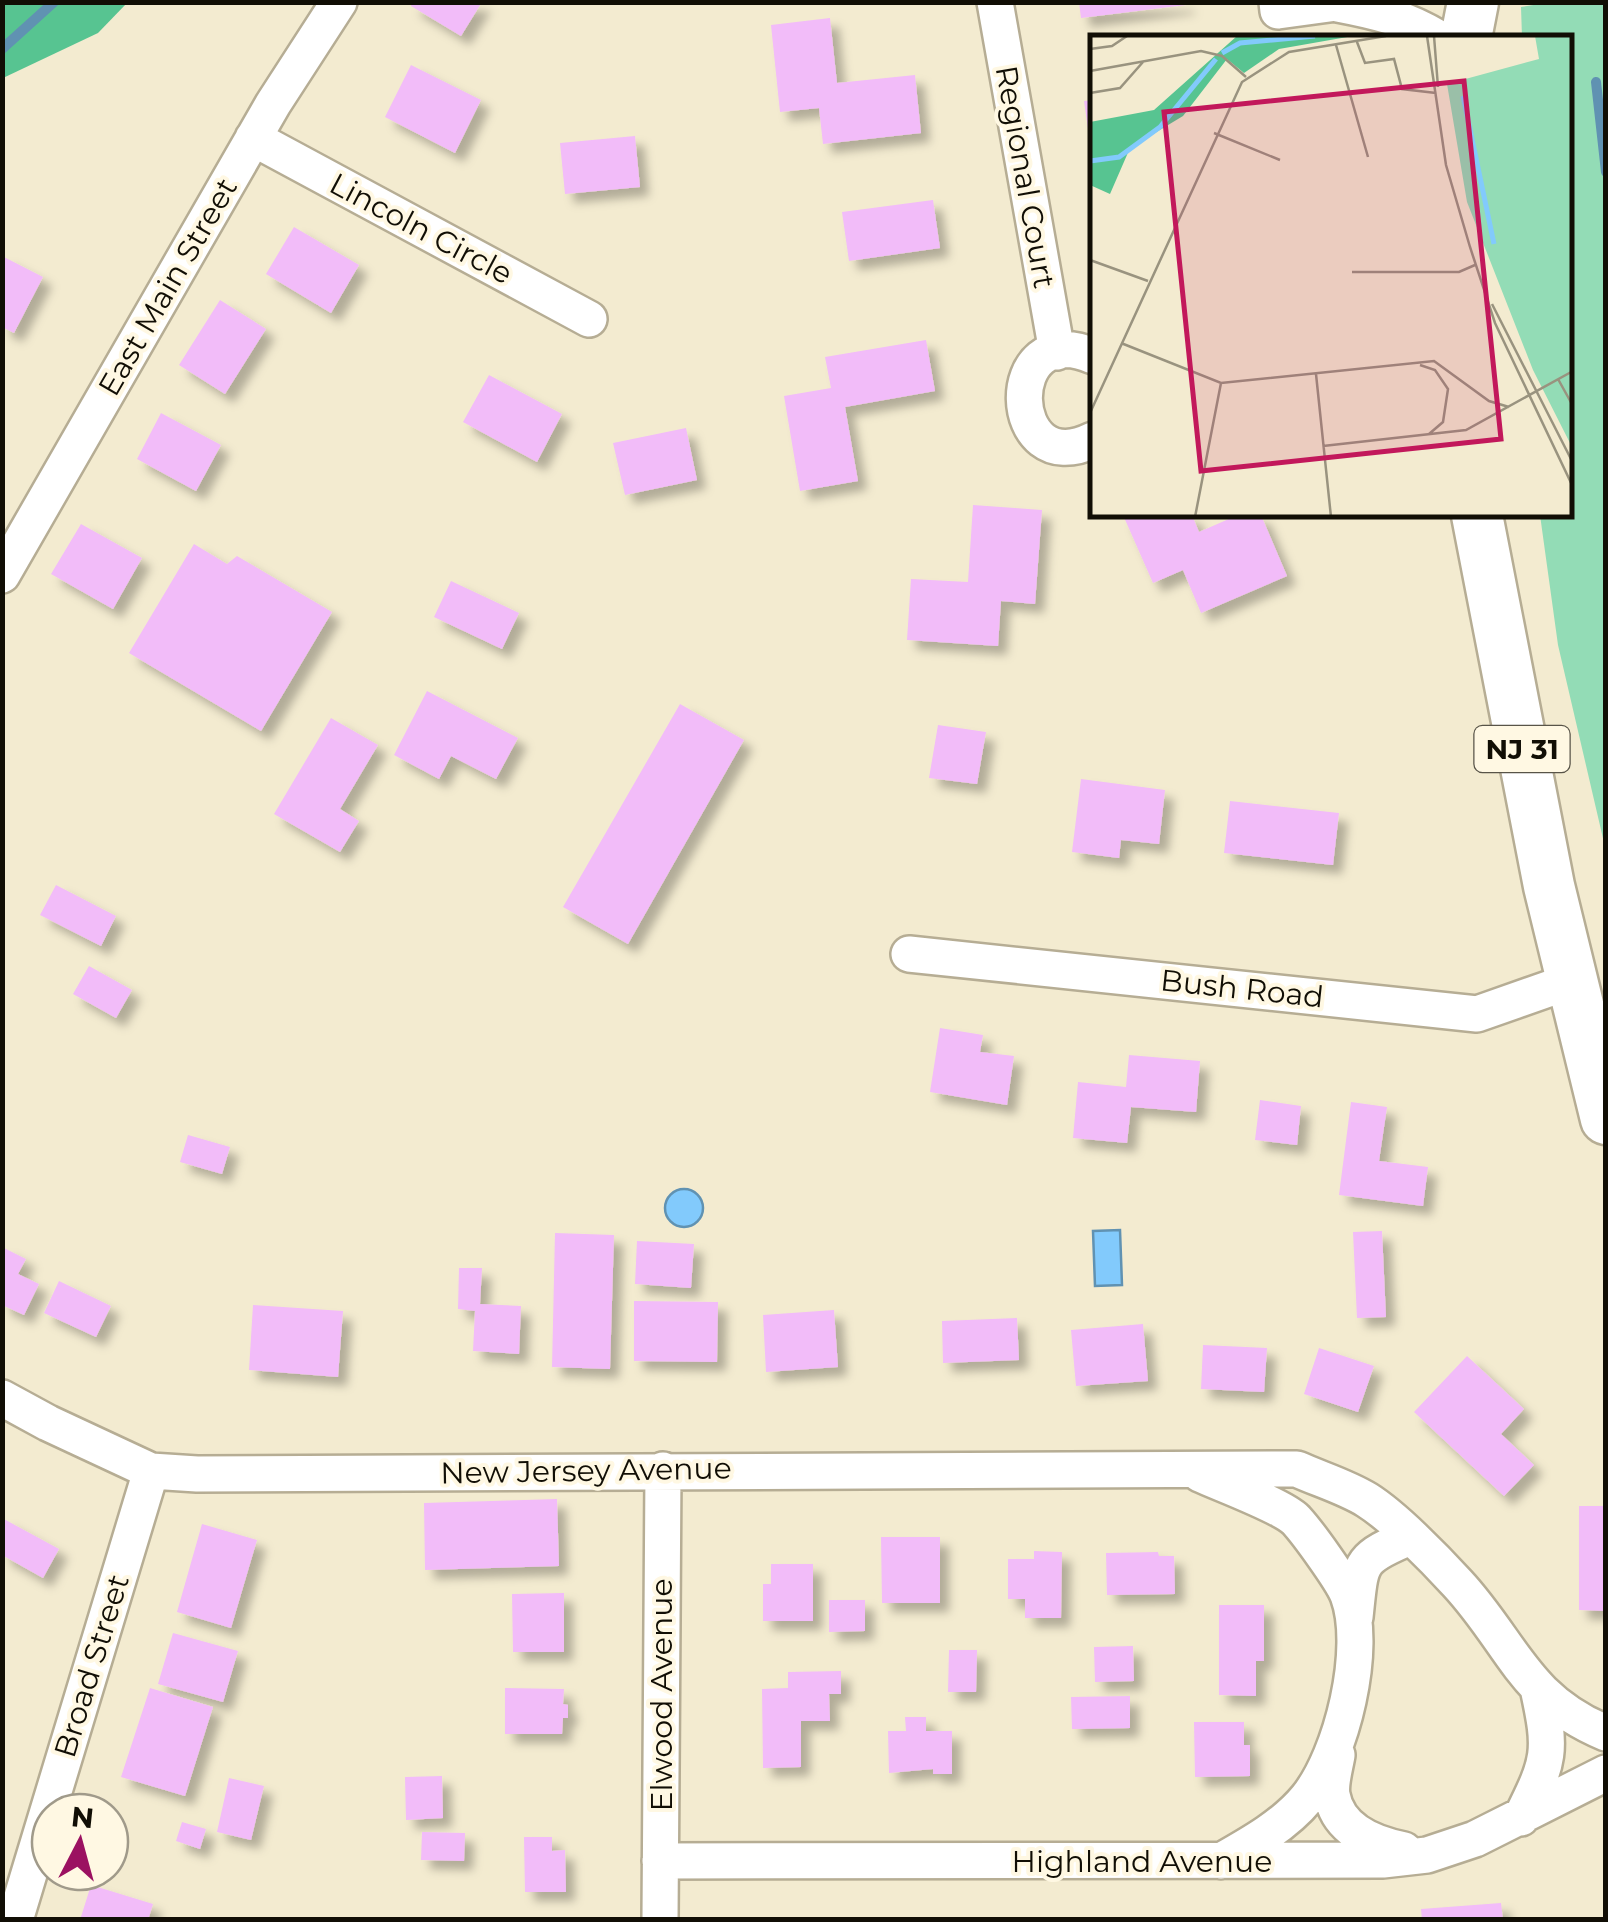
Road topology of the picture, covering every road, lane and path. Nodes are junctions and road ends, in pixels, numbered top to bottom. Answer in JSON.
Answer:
{"nodes":[{"id":1,"x":339,"y":2,"type":"edge"},
{"id":2,"x":995,"y":2,"type":"edge"},
{"id":3,"x":1277,"y":2,"type":"edge"},
{"id":4,"x":1416,"y":2,"type":"edge"},
{"id":5,"x":1454,"y":2,"type":"edge"},
{"id":6,"x":1473,"y":2,"type":"edge"},
{"id":7,"x":1341,"y":3,"type":"edge"},
{"id":8,"x":1433,"y":35,"type":"edge"},
{"id":9,"x":1447,"y":35,"type":"edge"},
{"id":10,"x":1462,"y":35,"type":"edge"},
{"id":11,"x":1464,"y":35,"type":"edge"},
{"id":12,"x":253,"y":138,"type":"junction"},
{"id":13,"x":589,"y":319,"type":"dead end"},
{"id":14,"x":1057,"y":352,"type":"junction"},
{"id":15,"x":1090,"y":355,"type":"edge"},
{"id":16,"x":1090,"y":441,"type":"edge"},
{"id":17,"x":1478,"y":518,"type":"edge"},
{"id":18,"x":2,"y":576,"type":"edge"},
{"id":19,"x":909,"y":954,"type":"dead end"},
{"id":20,"x":1571,"y":981,"type":"junction"},
{"id":21,"x":1606,"y":1119,"type":"edge"},
{"id":22,"x":2,"y":1398,"type":"edge"},
{"id":23,"x":1186,"y":1467,"type":"junction"},
{"id":24,"x":663,"y":1470,"type":"junction"},
{"id":25,"x":151,"y":1471,"type":"junction"},
{"id":26,"x":1410,"y":1538,"type":"junction"},
{"id":27,"x":1354,"y":1625,"type":"junction"},
{"id":28,"x":1538,"y":1688,"type":"junction"},
{"id":29,"x":1606,"y":1733,"type":"edge"},
{"id":30,"x":1339,"y":1739,"type":"junction"},
{"id":31,"x":1606,"y":1773,"type":"edge"},
{"id":32,"x":1521,"y":1818,"type":"junction"},
{"id":33,"x":1427,"y":1854,"type":"junction"},
{"id":34,"x":660,"y":1861,"type":"junction"},
{"id":35,"x":1218,"y":1862,"type":"junction"},
{"id":36,"x":15,"y":1920,"type":"edge"},
{"id":37,"x":660,"y":1920,"type":"edge"}],
"edges":[{"from":1,"to":12,"type":"street","name":"East Main Street"},
{"from":2,"to":14,"type":"street","name":"Regional Court"},
{"from":3,"to":7,"type":"street"},
{"from":4,"to":9,"type":"street"},
{"from":5,"to":10,"type":"highway"},
{"from":6,"to":11,"type":"highway"},
{"from":7,"to":8,"type":"street"},
{"from":12,"to":13,"type":"street","name":"Lincoln Circle"},
{"from":12,"to":18,"type":"street","name":"East Main Street"},
{"from":14,"to":15,"type":"street"},
{"from":14,"to":16,"type":"street"},
{"from":17,"to":20,"type":"highway","number":"NJ 31"},
{"from":19,"to":20,"type":"street","name":"Bush Road"},
{"from":20,"to":21,"type":"highway","number":"NJ 31"},
{"from":22,"to":25,"type":"street","name":"New Jersey Avenue"},
{"from":23,"to":24,"type":"street","name":"New Jersey Avenue"},
{"from":23,"to":26,"type":"street","name":"New Jersey Avenue"},
{"from":23,"to":27,"type":"street","name":"New Jersey Avenue"},
{"from":24,"to":25,"type":"street","name":"New Jersey Avenue"},
{"from":24,"to":34,"type":"street","name":"Elwood Avenue"},
{"from":25,"to":36,"type":"street","name":"Broad Street"},
{"from":26,"to":27,"type":"street","name":"New Jersey Avenue"},
{"from":26,"to":28,"type":"street","name":"New Jersey Avenue"},
{"from":27,"to":30,"type":"street","name":"New Jersey Avenue"},
{"from":28,"to":29,"type":"street","name":"New Jersey Avenue"},
{"from":28,"to":32,"type":"street","name":"New Jersey Avenue"},
{"from":30,"to":33,"type":"street","name":"New Jersey Avenue"},
{"from":30,"to":35,"type":"street","name":"New Jersey Avenue"},
{"from":31,"to":32,"type":"street","name":"Highland Avenue"},
{"from":32,"to":33,"type":"street","name":"Highland Avenue"},
{"from":33,"to":35,"type":"street","name":"Highland Avenue"},
{"from":34,"to":35,"type":"street","name":"Highland Avenue"},
{"from":34,"to":37,"type":"street","name":"Elwood Avenue"}]}
